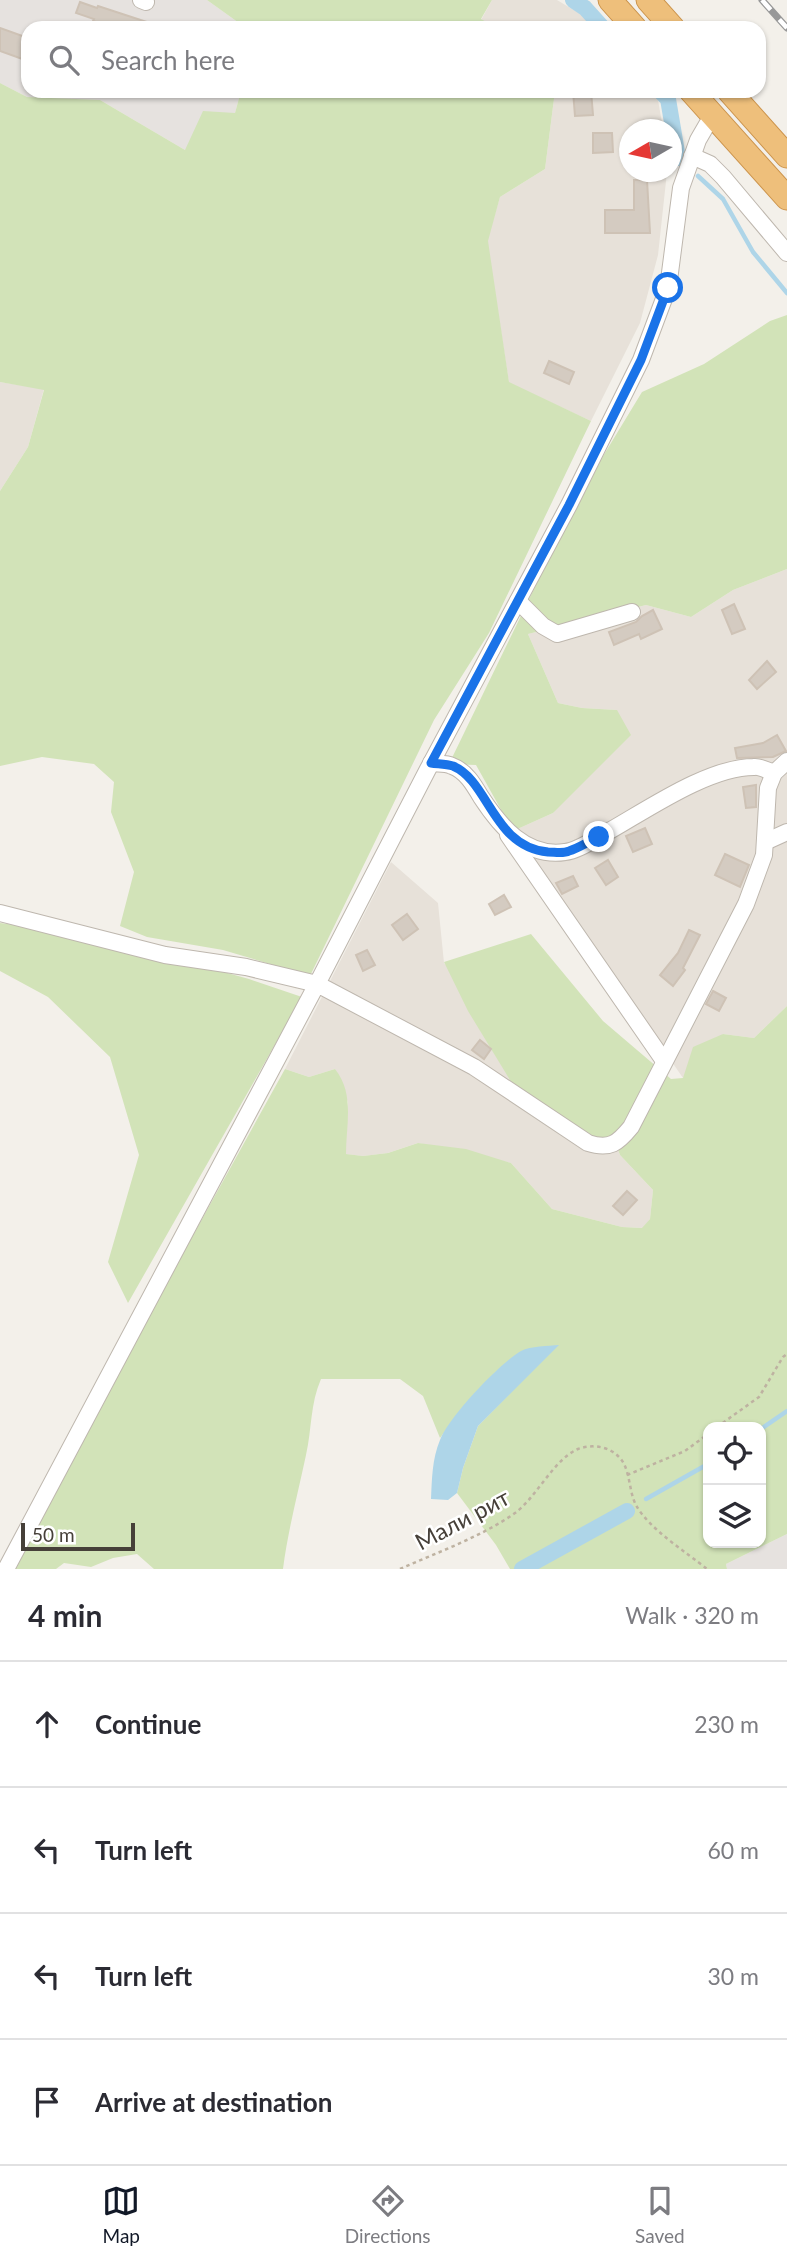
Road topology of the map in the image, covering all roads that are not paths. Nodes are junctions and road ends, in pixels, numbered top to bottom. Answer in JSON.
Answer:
{"nodes":[{"id":1,"x":610,"y":0,"type":"edge"},
{"id":2,"x":648,"y":0,"type":"edge"},
{"id":3,"x":629,"y":21,"type":"edge"},
{"id":4,"x":667,"y":21,"type":"edge"},
{"id":5,"x":697,"y":98,"type":"edge"},
{"id":6,"x":735,"y":98,"type":"edge"},
{"id":7,"x":709,"y":121,"type":"dead end"},
{"id":8,"x":692,"y":156,"type":"junction"},
{"id":9,"x":787,"y":156,"type":"edge"},
{"id":10,"x":787,"y":198,"type":"edge"},
{"id":11,"x":787,"y":253,"type":"edge"},
{"id":12,"x":518,"y":601,"type":"junction"},
{"id":13,"x":632,"y":612,"type":"dead end"},
{"id":14,"x":787,"y":761,"type":"edge"},
{"id":15,"x":431,"y":763,"type":"junction"},
{"id":16,"x":774,"y":773,"type":"junction"},
{"id":17,"x":505,"y":830,"type":"junction"},
{"id":18,"x":787,"y":832,"type":"edge"},
{"id":19,"x":765,"y":842,"type":"junction"},
{"id":20,"x":0,"y":914,"type":"edge"},
{"id":21,"x":317,"y":984,"type":"junction"},
{"id":22,"x":664,"y":1061,"type":"junction"},
{"id":23,"x":6,"y":1569,"type":"edge"}],
"edges":[{"from":1,"to":3,"type":"highway"},
{"from":2,"to":4,"type":"highway"},
{"from":5,"to":10,"type":"highway"},
{"from":6,"to":9,"type":"highway"},
{"from":7,"to":8,"type":"lane"},
{"from":8,"to":11,"type":"lane"},
{"from":8,"to":12,"type":"lane"},
{"from":12,"to":13,"type":"lane"},
{"from":12,"to":15,"type":"lane"},
{"from":14,"to":16,"type":"lane"},
{"from":15,"to":17,"type":"lane"},
{"from":15,"to":21,"type":"lane"},
{"from":16,"to":17,"type":"lane"},
{"from":16,"to":19,"type":"lane"},
{"from":17,"to":22,"type":"lane"},
{"from":18,"to":19,"type":"lane"},
{"from":19,"to":22,"type":"lane"},
{"from":20,"to":21,"type":"lane"},
{"from":21,"to":22,"type":"lane"},
{"from":21,"to":23,"type":"lane"}]}
